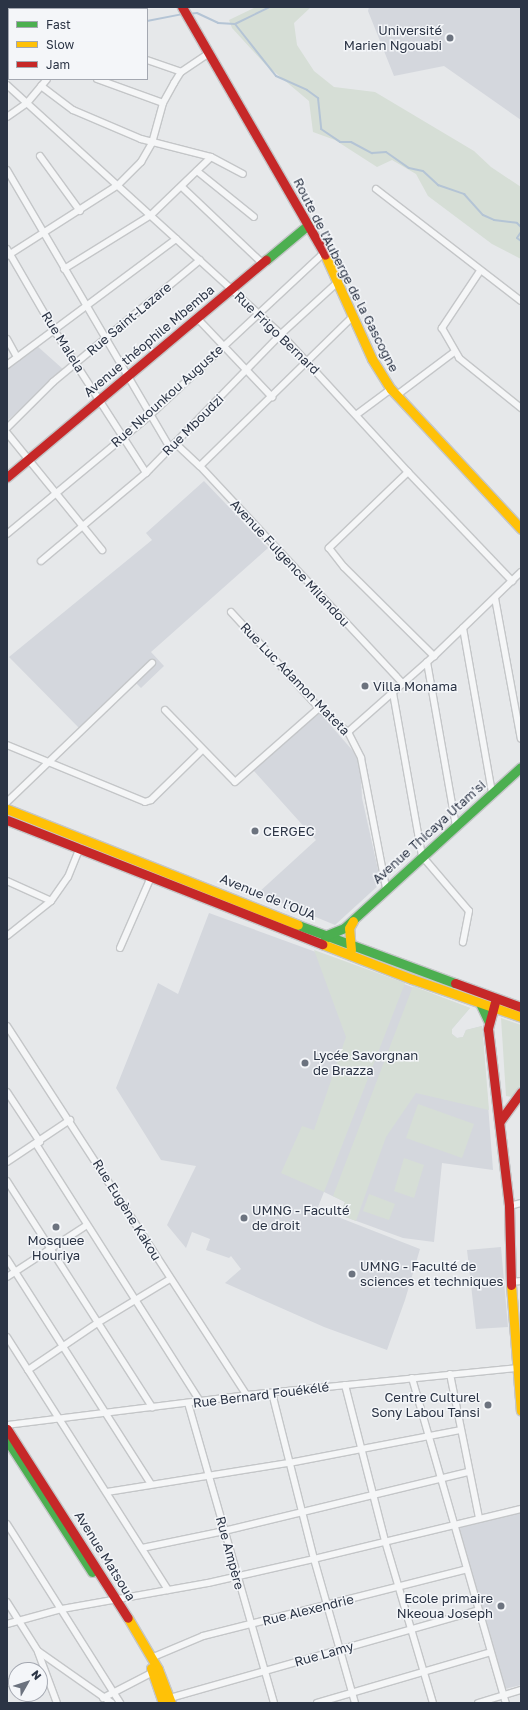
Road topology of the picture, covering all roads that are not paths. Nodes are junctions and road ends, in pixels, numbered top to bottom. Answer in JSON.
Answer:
{"nodes":[{"id":1,"x":184,"y":11,"type":"edge"},
{"id":2,"x":209,"y":53,"type":"junction"},
{"id":3,"x":148,"y":60,"type":"edge"},
{"id":4,"x":181,"y":72,"type":"junction"},
{"id":5,"x":46,"y":80,"type":"edge"},
{"id":6,"x":100,"y":80,"type":"edge"},
{"id":7,"x":7,"y":85,"type":"edge"},
{"id":8,"x":41,"y":86,"type":"junction"},
{"id":9,"x":26,"y":103,"type":"junction"},
{"id":10,"x":163,"y":103,"type":"junction"},
{"id":11,"x":7,"y":117,"type":"edge"},
{"id":12,"x":152,"y":143,"type":"junction"},
{"id":13,"x":40,"y":156,"type":"dead end"},
{"id":14,"x":211,"y":156,"type":"junction"},
{"id":15,"x":7,"y":170,"type":"edge"},
{"id":16,"x":197,"y":171,"type":"junction"},
{"id":17,"x":243,"y":174,"type":"dead end"},
{"id":18,"x":118,"y":185,"type":"junction"},
{"id":19,"x":182,"y":187,"type":"junction"},
{"id":20,"x":376,"y":190,"type":"dead end"},
{"id":21,"x":80,"y":211,"type":"junction"},
{"id":22,"x":151,"y":215,"type":"junction"},
{"id":23,"x":254,"y":218,"type":"dead end"},
{"id":24,"x":308,"y":224,"type":"junction"},
{"id":25,"x":44,"y":233,"type":"junction"},
{"id":26,"x":176,"y":239,"type":"junction"},
{"id":27,"x":8,"y":253,"type":"edge"},
{"id":28,"x":324,"y":253,"type":"junction"},
{"id":29,"x":200,"y":260,"type":"junction"},
{"id":30,"x":261,"y":262,"type":"junction"},
{"id":31,"x":64,"y":269,"type":"junction"},
{"id":32,"x":480,"y":271,"type":"junction"},
{"id":33,"x":338,"y":282,"type":"junction"},
{"id":34,"x":231,"y":289,"type":"junction"},
{"id":35,"x":521,"y":301,"type":"edge"},
{"id":36,"x":86,"y":306,"type":"junction"},
{"id":37,"x":258,"y":313,"type":"junction"},
{"id":38,"x":352,"y":316,"type":"junction"},
{"id":39,"x":198,"y":319,"type":"junction"},
{"id":40,"x":54,"y":330,"type":"junction"},
{"id":41,"x":281,"y":334,"type":"junction"},
{"id":42,"x":7,"y":339,"type":"edge"},
{"id":43,"x":106,"y":339,"type":"junction"},
{"id":44,"x":223,"y":346,"type":"junction"},
{"id":45,"x":454,"y":352,"type":"junction"},
{"id":46,"x":17,"y":357,"type":"junction"},
{"id":47,"x":308,"y":361,"type":"junction"},
{"id":48,"x":76,"y":362,"type":"junction"},
{"id":49,"x":7,"y":365,"type":"edge"},
{"id":50,"x":247,"y":371,"type":"junction"},
{"id":51,"x":128,"y":376,"type":"junction"},
{"id":52,"x":394,"y":392,"type":"junction"},
{"id":53,"x":272,"y":397,"type":"junction"},
{"id":54,"x":99,"y":400,"type":"junction"},
{"id":55,"x":521,"y":408,"type":"edge"},
{"id":56,"x":356,"y":414,"type":"junction"},
{"id":57,"x":149,"y":416,"type":"junction"},
{"id":58,"x":7,"y":428,"type":"edge"},
{"id":59,"x":7,"y":433,"type":"edge"},
{"id":60,"x":123,"y":438,"type":"junction"},
{"id":61,"x":173,"y":446,"type":"junction"},
{"id":62,"x":28,"y":460,"type":"junction"},
{"id":63,"x":200,"y":466,"type":"junction"},
{"id":64,"x":408,"y":472,"type":"junction"},
{"id":65,"x":146,"y":473,"type":"junction"},
{"id":66,"x":7,"y":477,"type":"edge"},
{"id":67,"x":56,"y":494,"type":"junction"},
{"id":68,"x":81,"y":525,"type":"junction"},
{"id":69,"x":521,"y":529,"type":"edge"},
{"id":70,"x":7,"y":534,"type":"edge"},
{"id":71,"x":102,"y":550,"type":"dead end"},
{"id":72,"x":41,"y":561,"type":"dead end"},
{"id":73,"x":521,"y":572,"type":"edge"},
{"id":74,"x":512,"y":581,"type":"junction"},
{"id":75,"x":495,"y":598,"type":"junction"},
{"id":76,"x":231,"y":612,"type":"dead end"},
{"id":77,"x":463,"y":628,"type":"junction"},
{"id":78,"x":434,"y":656,"type":"junction"},
{"id":79,"x":427,"y":662,"type":"junction"},
{"id":80,"x":152,"y":663,"type":"dead end"},
{"id":81,"x":403,"y":684,"type":"junction"},
{"id":82,"x":393,"y":694,"type":"junction"},
{"id":83,"x":319,"y":708,"type":"junction"},
{"id":84,"x":165,"y":710,"type":"dead end"},
{"id":85,"x":348,"y":732,"type":"junction"},
{"id":86,"x":521,"y":739,"type":"edge"},
{"id":87,"x":7,"y":745,"type":"edge"},
{"id":88,"x":202,"y":750,"type":"junction"},
{"id":89,"x":49,"y":762,"type":"junction"},
{"id":90,"x":521,"y":767,"type":"edge"},
{"id":91,"x":492,"y":793,"type":"junction"},
{"id":92,"x":7,"y":802,"type":"edge"},
{"id":93,"x":7,"y":809,"type":"edge"},
{"id":94,"x":7,"y":820,"type":"edge"},
{"id":95,"x":456,"y":826,"type":"junction"},
{"id":96,"x":83,"y":838,"type":"junction"},
{"id":97,"x":80,"y":848,"type":"junction"},
{"id":98,"x":422,"y":856,"type":"junction"},
{"id":99,"x":151,"y":877,"type":"junction"},
{"id":100,"x":7,"y":881,"type":"edge"},
{"id":101,"x":386,"y":888,"type":"junction"},
{"id":102,"x":51,"y":901,"type":"junction"},
{"id":103,"x":356,"y":916,"type":"junction"},
{"id":104,"x":327,"y":935,"type":"junction"},
{"id":105,"x":7,"y":936,"type":"edge"},
{"id":106,"x":463,"y":942,"type":"dead end"},
{"id":107,"x":323,"y":944,"type":"junction"},
{"id":108,"x":120,"y":948,"type":"dead end"},
{"id":109,"x":351,"y":950,"type":"junction"},
{"id":110,"x":497,"y":998,"type":"junction"},
{"id":111,"x":480,"y":1003,"type":"junction"},
{"id":112,"x":521,"y":1006,"type":"edge"},
{"id":113,"x":494,"y":1008,"type":"junction"},
{"id":114,"x":521,"y":1016,"type":"edge"},
{"id":115,"x":489,"y":1022,"type":"junction"},
{"id":116,"x":7,"y":1026,"type":"edge"},
{"id":117,"x":7,"y":1092,"type":"edge"},
{"id":118,"x":521,"y":1092,"type":"edge"},
{"id":119,"x":70,"y":1120,"type":"junction"},
{"id":120,"x":500,"y":1121,"type":"junction"},
{"id":121,"x":38,"y":1143,"type":"junction"},
{"id":122,"x":7,"y":1162,"type":"edge"},
{"id":123,"x":7,"y":1181,"type":"edge"},
{"id":124,"x":521,"y":1203,"type":"edge"},
{"id":125,"x":509,"y":1206,"type":"junction"},
{"id":126,"x":87,"y":1225,"type":"junction"},
{"id":127,"x":52,"y":1248,"type":"junction"},
{"id":128,"x":7,"y":1258,"type":"edge"},
{"id":129,"x":16,"y":1271,"type":"junction"},
{"id":130,"x":7,"y":1277,"type":"edge"},
{"id":131,"x":170,"y":1278,"type":"junction"},
{"id":132,"x":511,"y":1282,"type":"junction"},
{"id":133,"x":521,"y":1282,"type":"edge"},
{"id":134,"x":135,"y":1300,"type":"junction"},
{"id":135,"x":99,"y":1322,"type":"junction"},
{"id":136,"x":517,"y":1329,"type":"edge"},
{"id":137,"x":7,"y":1337,"type":"edge"},
{"id":138,"x":63,"y":1346,"type":"junction"},
{"id":139,"x":518,"y":1350,"type":"edge"},
{"id":140,"x":516,"y":1368,"type":"junction"},
{"id":141,"x":28,"y":1370,"type":"junction"},
{"id":142,"x":450,"y":1374,"type":"junction"},
{"id":143,"x":412,"y":1378,"type":"junction"},
{"id":144,"x":345,"y":1385,"type":"junction"},
{"id":145,"x":272,"y":1393,"type":"junction"},
{"id":146,"x":248,"y":1395,"type":"junction"},
{"id":147,"x":200,"y":1401,"type":"junction"},
{"id":148,"x":188,"y":1403,"type":"junction"},
{"id":149,"x":152,"y":1407,"type":"junction"},
{"id":150,"x":521,"y":1411,"type":"edge"},
{"id":151,"x":104,"y":1413,"type":"junction"},
{"id":152,"x":60,"y":1418,"type":"junction"},
{"id":153,"x":7,"y":1425,"type":"edge"},
{"id":154,"x":7,"y":1428,"type":"edge"},
{"id":155,"x":460,"y":1430,"type":"junction"},
{"id":156,"x":428,"y":1437,"type":"junction"},
{"id":157,"x":7,"y":1440,"type":"edge"},
{"id":158,"x":361,"y":1449,"type":"junction"},
{"id":159,"x":290,"y":1463,"type":"junction"},
{"id":160,"x":468,"y":1472,"type":"junction"},
{"id":161,"x":209,"y":1475,"type":"junction"},
{"id":162,"x":441,"y":1478,"type":"junction"},
{"id":163,"x":151,"y":1484,"type":"junction"},
{"id":164,"x":107,"y":1492,"type":"junction"},
{"id":165,"x":373,"y":1494,"type":"junction"},
{"id":166,"x":521,"y":1509,"type":"edge"},
{"id":167,"x":304,"y":1512,"type":"junction"},
{"id":168,"x":479,"y":1518,"type":"junction"},
{"id":169,"x":455,"y":1523,"type":"junction"},
{"id":170,"x":7,"y":1524,"type":"edge"},
{"id":171,"x":224,"y":1531,"type":"junction"},
{"id":172,"x":385,"y":1542,"type":"junction"},
{"id":173,"x":142,"y":1548,"type":"junction"},
{"id":174,"x":314,"y":1559,"type":"junction"},
{"id":175,"x":467,"y":1569,"type":"junction"},
{"id":176,"x":236,"y":1577,"type":"junction"},
{"id":177,"x":398,"y":1587,"type":"junction"},
{"id":178,"x":168,"y":1590,"type":"junction"},
{"id":179,"x":113,"y":1599,"type":"junction"},
{"id":180,"x":7,"y":1602,"type":"edge"},
{"id":181,"x":328,"y":1605,"type":"junction"},
{"id":182,"x":62,"y":1610,"type":"junction"},
{"id":183,"x":478,"y":1610,"type":"junction"},
{"id":184,"x":20,"y":1621,"type":"junction"},
{"id":185,"x":7,"y":1624,"type":"edge"},
{"id":186,"x":250,"y":1625,"type":"junction"},
{"id":187,"x":412,"y":1628,"type":"junction"},
{"id":188,"x":340,"y":1649,"type":"junction"},
{"id":189,"x":38,"y":1651,"type":"junction"},
{"id":190,"x":491,"y":1652,"type":"junction"},
{"id":191,"x":151,"y":1658,"type":"junction"},
{"id":192,"x":42,"y":1662,"type":"edge"},
{"id":193,"x":155,"y":1671,"type":"junction"},
{"id":194,"x":265,"y":1671,"type":"junction"},
{"id":195,"x":424,"y":1672,"type":"junction"},
{"id":196,"x":48,"y":1676,"type":"edge"},
{"id":197,"x":521,"y":1690,"type":"edge"},
{"id":198,"x":114,"y":1692,"type":"junction"},
{"id":199,"x":352,"y":1692,"type":"junction"},
{"id":200,"x":504,"y":1696,"type":"junction"},
{"id":201,"x":103,"y":1698,"type":"junction"},
{"id":202,"x":165,"y":1701,"type":"edge"},
{"id":203,"x":57,"y":1703,"type":"edge"},
{"id":204,"x":112,"y":1703,"type":"edge"},
{"id":205,"x":120,"y":1703,"type":"edge"},
{"id":206,"x":274,"y":1703,"type":"edge"},
{"id":207,"x":317,"y":1703,"type":"edge"},
{"id":208,"x":355,"y":1703,"type":"edge"},
{"id":209,"x":433,"y":1703,"type":"edge"},
{"id":210,"x":478,"y":1703,"type":"edge"},
{"id":211,"x":506,"y":1703,"type":"edge"}],
"edges":[{"from":1,"to":2,"type":"street","name":"Route de l'Auberge de la Gascogne"},
{"from":2,"to":4,"type":"street"},
{"from":2,"to":24,"type":"street","name":"Route de l'Auberge de la Gascogne"},
{"from":3,"to":4,"type":"street"},
{"from":4,"to":10,"type":"street"},
{"from":5,"to":8,"type":"street"},
{"from":6,"to":10,"type":"street"},
{"from":7,"to":9,"type":"street","name":"Rue Frigo Bernard"},
{"from":8,"to":9,"type":"street"},
{"from":8,"to":12,"type":"street"},
{"from":9,"to":11,"type":"street"},
{"from":9,"to":18,"type":"street","name":"Rue Frigo Bernard"},
{"from":10,"to":12,"type":"street"},
{"from":12,"to":14,"type":"street"},
{"from":12,"to":18,"type":"street"},
{"from":13,"to":21,"type":"street"},
{"from":14,"to":16,"type":"street"},
{"from":14,"to":17,"type":"street"},
{"from":15,"to":25,"type":"street","name":"Avenue Fulgence Milandou"},
{"from":16,"to":19,"type":"street"},
{"from":16,"to":23,"type":"street"},
{"from":18,"to":21,"type":"street"},
{"from":18,"to":22,"type":"street","name":"Rue Frigo Bernard"},
{"from":19,"to":22,"type":"street"},
{"from":19,"to":30,"type":"street"},
{"from":20,"to":32,"type":"street"},
{"from":21,"to":25,"type":"street"},
{"from":22,"to":26,"type":"street","name":"Rue Frigo Bernard"},
{"from":22,"to":31,"type":"street"},
{"from":24,"to":28,"type":"street","name":"Route de l'Auberge de la Gascogne"},
{"from":24,"to":30,"type":"street","name":"Avenue théophile Mbemba"},
{"from":25,"to":27,"type":"street"},
{"from":25,"to":31,"type":"street","name":"Avenue Fulgence Milandou"},
{"from":26,"to":29,"type":"street","name":"Rue Frigo Bernard"},
{"from":26,"to":36,"type":"street"},
{"from":27,"to":40,"type":"street","name":"Rue Malela"},
{"from":28,"to":33,"type":"street","name":"Route de l'Auberge de la Gascogne"},
{"from":28,"to":37,"type":"street","name":"Rue Nkounkou Auguste"},
{"from":29,"to":34,"type":"street","name":"Rue Frigo Bernard"},
{"from":29,"to":43,"type":"street","name":"Rue Saint-Lazare"},
{"from":30,"to":34,"type":"street","name":"Avenue théophile Mbemba"},
{"from":31,"to":36,"type":"street","name":"Avenue Fulgence Milandou"},
{"from":32,"to":35,"type":"street"},
{"from":32,"to":45,"type":"street"},
{"from":33,"to":38,"type":"street","name":"Route de l'Auberge de la Gascogne"},
{"from":33,"to":41,"type":"street","name":"Rue Mboudzi"},
{"from":34,"to":37,"type":"street","name":"Rue Frigo Bernard"},
{"from":34,"to":39,"type":"street","name":"Avenue théophile Mbemba"},
{"from":36,"to":40,"type":"street"},
{"from":36,"to":43,"type":"street","name":"Avenue Fulgence Milandou"},
{"from":37,"to":41,"type":"street","name":"Rue Frigo Bernard"},
{"from":37,"to":44,"type":"street","name":"Rue Nkounkou Auguste"},
{"from":38,"to":47,"type":"street"},
{"from":38,"to":52,"type":"street","name":"Route de l'Auberge de la Gascogne"},
{"from":39,"to":44,"type":"street"},
{"from":39,"to":51,"type":"street","name":"Avenue théophile Mbemba"},
{"from":40,"to":46,"type":"street"},
{"from":40,"to":48,"type":"street","name":"Rue Malela"},
{"from":41,"to":47,"type":"street","name":"Rue Frigo Bernard"},
{"from":41,"to":50,"type":"street","name":"Rue Mboudzi"},
{"from":42,"to":46,"type":"street"},
{"from":43,"to":48,"type":"street","name":"Rue Saint-Lazare"},
{"from":43,"to":51,"type":"street","name":"Avenue Fulgence Milandou"},
{"from":44,"to":50,"type":"street"},
{"from":44,"to":57,"type":"street","name":"Rue Nkounkou Auguste"},
{"from":45,"to":52,"type":"street"},
{"from":45,"to":55,"type":"street"},
{"from":46,"to":49,"type":"street"},
{"from":47,"to":53,"type":"street"},
{"from":47,"to":56,"type":"street","name":"Rue Frigo Bernard"},
{"from":48,"to":54,"type":"street","name":"Rue Malela"},
{"from":48,"to":58,"type":"street","name":"Rue Saint-Lazare"},
{"from":50,"to":53,"type":"street"},
{"from":50,"to":61,"type":"street","name":"Rue Mboudzi"},
{"from":51,"to":54,"type":"street","name":"Avenue théophile Mbemba"},
{"from":51,"to":57,"type":"street","name":"Avenue Fulgence Milandou"},
{"from":52,"to":56,"type":"street"},
{"from":52,"to":69,"type":"street","name":"Route de l'Auberge de la Gascogne"},
{"from":53,"to":63,"type":"street"},
{"from":54,"to":60,"type":"street","name":"Rue Malela"},
{"from":54,"to":62,"type":"street","name":"Avenue théophile Mbemba"},
{"from":56,"to":64,"type":"street","name":"Rue Frigo Bernard"},
{"from":57,"to":60,"type":"street","name":"Rue Nkounkou Auguste"},
{"from":57,"to":61,"type":"street","name":"Avenue Fulgence Milandou"},
{"from":59,"to":62,"type":"street"},
{"from":60,"to":65,"type":"street","name":"Rue Malela"},
{"from":60,"to":67,"type":"street","name":"Rue Nkounkou Auguste"},
{"from":61,"to":63,"type":"street","name":"Avenue Fulgence Milandou"},
{"from":61,"to":65,"type":"street","name":"Rue Mboudzi"},
{"from":62,"to":66,"type":"street","name":"Avenue théophile Mbemba"},
{"from":62,"to":67,"type":"street"},
{"from":63,"to":81,"type":"street","name":"Avenue Fulgence Milandou"},
{"from":64,"to":74,"type":"street","name":"Rue Frigo Bernard"},
{"from":64,"to":78,"type":"street"},
{"from":65,"to":68,"type":"street","name":"Rue Mboudzi"},
{"from":67,"to":68,"type":"street"},
{"from":67,"to":70,"type":"street","name":"Rue Nkounkou Auguste"},
{"from":68,"to":71,"type":"street"},
{"from":68,"to":72,"type":"street","name":"Rue Mboudzi"},
{"from":73,"to":74,"type":"street"},
{"from":74,"to":75,"type":"street"},
{"from":75,"to":77,"type":"street"},
{"from":75,"to":86,"type":"street"},
{"from":76,"to":83,"type":"street","name":"Rue Luc Adamon Mateta"},
{"from":77,"to":78,"type":"street"},
{"from":77,"to":91,"type":"street"},
{"from":78,"to":79,"type":"street"},
{"from":79,"to":81,"type":"street"},
{"from":79,"to":95,"type":"street"},
{"from":80,"to":89,"type":"street"},
{"from":81,"to":82,"type":"street"},
{"from":82,"to":85,"type":"street"},
{"from":82,"to":98,"type":"street"},
{"from":83,"to":85,"type":"street","name":"Rue Luc Adamon Mateta"},
{"from":83,"to":88,"type":"street"},
{"from":84,"to":88,"type":"street"},
{"from":85,"to":101,"type":"street","name":"Rue Luc Adamon Mateta"},
{"from":87,"to":89,"type":"street"},
{"from":88,"to":89,"type":"street"},
{"from":89,"to":92,"type":"street"},
{"from":90,"to":91,"type":"street","name":"Avenue Thicaya Utam'si"},
{"from":91,"to":95,"type":"street","name":"Avenue Thicaya Utam'si"},
{"from":93,"to":96,"type":"street","name":"Avenue de l'OUA"},
{"from":94,"to":97,"type":"street","name":"Avenue de l'OUA"},
{"from":95,"to":98,"type":"street","name":"Avenue Thicaya Utam'si"},
{"from":96,"to":97,"type":"street"},
{"from":96,"to":104,"type":"street","name":"Avenue de l'OUA"},
{"from":97,"to":99,"type":"street","name":"Avenue de l'OUA"},
{"from":97,"to":102,"type":"street"},
{"from":98,"to":101,"type":"street","name":"Avenue Thicaya Utam'si"},
{"from":98,"to":106,"type":"street"},
{"from":99,"to":107,"type":"street","name":"Avenue de l'OUA"},
{"from":99,"to":108,"type":"street"},
{"from":100,"to":102,"type":"street"},
{"from":101,"to":103,"type":"street","name":"Avenue Thicaya Utam'si"},
{"from":102,"to":105,"type":"street"},
{"from":103,"to":104,"type":"street","name":"Avenue Thicaya Utam'si"},
{"from":103,"to":109,"type":"street","name":"Avenue Thicaya Utam'si"},
{"from":104,"to":107,"type":"street"},
{"from":104,"to":109,"type":"street","name":"Avenue de l'OUA"},
{"from":107,"to":109,"type":"street","name":"Avenue de l'OUA"},
{"from":109,"to":110,"type":"street","name":"Avenue de l'OUA"},
{"from":109,"to":111,"type":"street","name":"Avenue de l'OUA"},
{"from":110,"to":112,"type":"street","name":"Avenue de l'OUA"},
{"from":110,"to":113,"type":"street"},
{"from":111,"to":113,"type":"street","name":"Avenue de l'OUA"},
{"from":111,"to":115,"type":"street"},
{"from":113,"to":114,"type":"street","name":"Avenue de l'OUA"},
{"from":113,"to":115,"type":"street"},
{"from":115,"to":120,"type":"street"},
{"from":116,"to":119,"type":"street","name":"Rue Eugène Kakou"},
{"from":117,"to":121,"type":"street"},
{"from":118,"to":120,"type":"street"},
{"from":119,"to":121,"type":"street"},
{"from":119,"to":131,"type":"street","name":"Rue Eugène Kakou"},
{"from":120,"to":125,"type":"street"},
{"from":121,"to":122,"type":"street"},
{"from":121,"to":126,"type":"street"},
{"from":123,"to":127,"type":"street"},
{"from":124,"to":125,"type":"street"},
{"from":125,"to":132,"type":"street"},
{"from":126,"to":127,"type":"street"},
{"from":126,"to":134,"type":"street"},
{"from":127,"to":129,"type":"street"},
{"from":127,"to":135,"type":"street"},
{"from":128,"to":129,"type":"street"},
{"from":129,"to":130,"type":"street"},
{"from":129,"to":138,"type":"street"},
{"from":131,"to":134,"type":"street"},
{"from":131,"to":146,"type":"street","name":"Rue Eugène Kakou"},
{"from":132,"to":133,"type":"street"},
{"from":132,"to":136,"type":"street"},
{"from":134,"to":135,"type":"street"},
{"from":134,"to":147,"type":"street"},
{"from":135,"to":138,"type":"street"},
{"from":135,"to":149,"type":"street"},
{"from":136,"to":139,"type":"street"},
{"from":137,"to":141,"type":"street"},
{"from":138,"to":141,"type":"street"},
{"from":138,"to":151,"type":"street"},
{"from":139,"to":140,"type":"street"},
{"from":140,"to":142,"type":"street","name":"Rue Bernard Fouékélé"},
{"from":140,"to":150,"type":"street"},
{"from":141,"to":152,"type":"street"},
{"from":142,"to":143,"type":"street","name":"Rue Bernard Fouékélé"},
{"from":142,"to":155,"type":"street"},
{"from":143,"to":144,"type":"street","name":"Rue Bernard Fouékélé"},
{"from":143,"to":156,"type":"street"},
{"from":144,"to":145,"type":"street","name":"Rue Bernard Fouékélé"},
{"from":144,"to":158,"type":"street"},
{"from":145,"to":146,"type":"street","name":"Rue Bernard Fouékélé"},
{"from":145,"to":159,"type":"street"},
{"from":146,"to":147,"type":"street","name":"Rue Bernard Fouékélé"},
{"from":147,"to":148,"type":"street","name":"Rue Bernard Fouékélé"},
{"from":148,"to":149,"type":"street","name":"Rue Bernard Fouékélé"},
{"from":148,"to":161,"type":"street","name":"Rue Ampère"},
{"from":149,"to":151,"type":"street","name":"Rue Bernard Fouékélé"},
{"from":151,"to":152,"type":"street","name":"Rue Bernard Fouékélé"},
{"from":151,"to":163,"type":"street"},
{"from":152,"to":153,"type":"street","name":"Rue Bernard Fouékélé"},
{"from":152,"to":164,"type":"street"},
{"from":154,"to":179,"type":"street","name":"Avenue Matsoua"},
{"from":155,"to":156,"type":"street"},
{"from":155,"to":160,"type":"street"},
{"from":156,"to":158,"type":"street"},
{"from":156,"to":162,"type":"street"},
{"from":157,"to":179,"type":"street","name":"Avenue Matsoua"},
{"from":158,"to":159,"type":"street"},
{"from":158,"to":165,"type":"street"},
{"from":159,"to":161,"type":"street"},
{"from":159,"to":167,"type":"street"},
{"from":160,"to":162,"type":"street"},
{"from":160,"to":168,"type":"street"},
{"from":161,"to":163,"type":"street"},
{"from":161,"to":171,"type":"street","name":"Rue Ampère"},
{"from":162,"to":165,"type":"street"},
{"from":162,"to":169,"type":"street"},
{"from":163,"to":164,"type":"street"},
{"from":164,"to":173,"type":"street"},
{"from":165,"to":167,"type":"street"},
{"from":165,"to":172,"type":"street"},
{"from":166,"to":168,"type":"street"},
{"from":167,"to":171,"type":"street"},
{"from":167,"to":174,"type":"street"},
{"from":168,"to":169,"type":"street"},
{"from":169,"to":172,"type":"street"},
{"from":169,"to":175,"type":"street"},
{"from":170,"to":182,"type":"street"},
{"from":171,"to":173,"type":"street"},
{"from":171,"to":176,"type":"street","name":"Rue Ampère"},
{"from":172,"to":174,"type":"street"},
{"from":172,"to":177,"type":"street"},
{"from":173,"to":178,"type":"street"},
{"from":174,"to":176,"type":"street"},
{"from":174,"to":181,"type":"street"},
{"from":175,"to":177,"type":"street","name":"Rue Alexendrie"},
{"from":175,"to":183,"type":"street"},
{"from":176,"to":178,"type":"street"},
{"from":176,"to":186,"type":"street","name":"Rue Ampère"},
{"from":177,"to":181,"type":"street","name":"Rue Alexendrie"},
{"from":177,"to":187,"type":"street"},
{"from":178,"to":179,"type":"street"},
{"from":179,"to":182,"type":"street"},
{"from":179,"to":191,"type":"street","name":"Avenue Matsoua"},
{"from":179,"to":193,"type":"street","name":"Avenue Matsoua"},
{"from":180,"to":184,"type":"street"},
{"from":181,"to":186,"type":"street","name":"Rue Alexendrie"},
{"from":181,"to":188,"type":"street"},
{"from":182,"to":184,"type":"street"},
{"from":182,"to":198,"type":"street"},
{"from":183,"to":187,"type":"street","name":"Rue Lamy"},
{"from":183,"to":190,"type":"street"},
{"from":184,"to":185,"type":"street"},
{"from":184,"to":189,"type":"street"},
{"from":186,"to":191,"type":"street","name":"Rue Alexendrie"},
{"from":186,"to":194,"type":"street","name":"Rue Ampère"},
{"from":187,"to":188,"type":"street","name":"Rue Lamy"},
{"from":187,"to":195,"type":"street"},
{"from":188,"to":194,"type":"street","name":"Rue Lamy"},
{"from":188,"to":199,"type":"street"},
{"from":189,"to":192,"type":"street"},
{"from":189,"to":201,"type":"street"},
{"from":190,"to":195,"type":"street"},
{"from":190,"to":200,"type":"street"},
{"from":191,"to":193,"type":"street","name":"Avenue Matsoua"},
{"from":193,"to":198,"type":"street"},
{"from":193,"to":202,"type":"street","name":"Avenue Matsoua"},
{"from":194,"to":202,"type":"street","name":"Rue Lamy"},
{"from":194,"to":206,"type":"street","name":"Rue Ampère"},
{"from":195,"to":199,"type":"street"},
{"from":195,"to":209,"type":"street"},
{"from":196,"to":203,"type":"street"},
{"from":197,"to":200,"type":"street"},
{"from":198,"to":201,"type":"street"},
{"from":198,"to":205,"type":"street"},
{"from":199,"to":207,"type":"street"},
{"from":199,"to":208,"type":"street"},
{"from":200,"to":210,"type":"street"},
{"from":200,"to":211,"type":"street"},
{"from":201,"to":204,"type":"street"}]}
